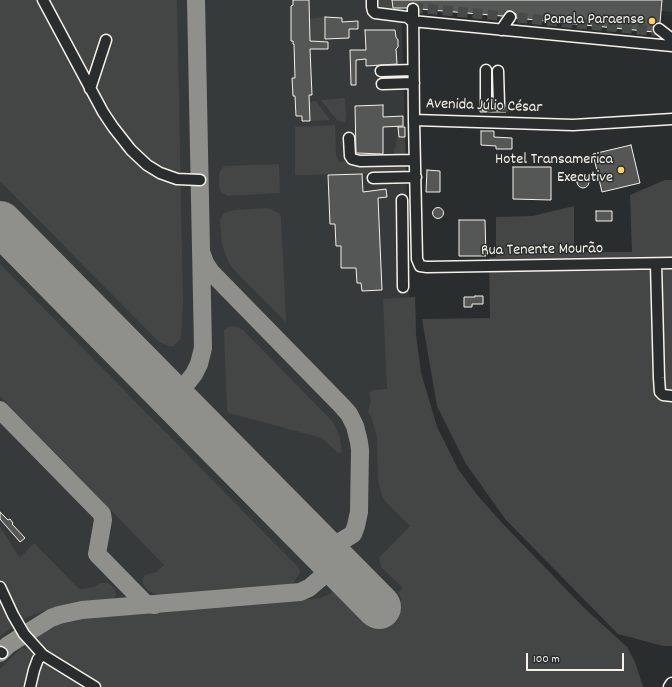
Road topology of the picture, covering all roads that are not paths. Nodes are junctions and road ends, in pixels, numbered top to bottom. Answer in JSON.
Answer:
{"nodes":[{"id":1,"x":43,"y":0,"type":"edge"},
{"id":2,"x":372,"y":0,"type":"edge"},
{"id":3,"x":413,"y":9,"type":"dead end"},
{"id":4,"x":510,"y":17,"type":"dead end"},
{"id":5,"x":412,"y":21,"type":"junction"},
{"id":6,"x":659,"y":29,"type":"tunnel mouth"},
{"id":7,"x":501,"y":30,"type":"junction"},
{"id":8,"x":672,"y":39,"type":"edge"},
{"id":9,"x":106,"y":40,"type":"dead end"},
{"id":10,"x":672,"y":46,"type":"edge"},
{"id":11,"x":413,"y":70,"type":"junction"},
{"id":12,"x":381,"y":71,"type":"dead end"},
{"id":13,"x":414,"y":83,"type":"junction"},
{"id":14,"x":382,"y":84,"type":"dead end"},
{"id":15,"x":90,"y":89,"type":"junction"},
{"id":16,"x":495,"y":113,"type":"junction"},
{"id":17,"x":672,"y":119,"type":"edge"},
{"id":18,"x":414,"y":120,"type":"junction"},
{"id":19,"x":428,"y":120,"type":"junction"},
{"id":20,"x":414,"y":135,"type":"junction"},
{"id":21,"x":349,"y":138,"type":"dead end"},
{"id":22,"x":415,"y":160,"type":"junction"},
{"id":23,"x":416,"y":177,"type":"junction"},
{"id":24,"x":373,"y":178,"type":"dead end"},
{"id":25,"x":200,"y":180,"type":"dead end"},
{"id":26,"x":402,"y":200,"type":"dead end"},
{"id":27,"x":403,"y":216,"type":"junction"},
{"id":28,"x":416,"y":216,"type":"junction"},
{"id":29,"x":672,"y":263,"type":"edge"},
{"id":30,"x":656,"y":264,"type":"junction"},
{"id":31,"x":403,"y":287,"type":"dead end"},
{"id":32,"x":672,"y":396,"type":"edge"},
{"id":33,"x":0,"y":587,"type":"edge"},
{"id":34,"x":43,"y":655,"type":"junction"},
{"id":35,"x":672,"y":684,"type":"edge"},
{"id":36,"x":30,"y":687,"type":"edge"},
{"id":37,"x":95,"y":687,"type":"edge"},
{"id":38,"x":670,"y":687,"type":"edge"}],
"edges":[{"from":1,"to":15,"type":"street"},
{"from":2,"to":5,"type":"street"},
{"from":3,"to":5,"type":"street","name":"Avenida Júlio César"},
{"from":4,"to":7,"type":"street"},
{"from":5,"to":7,"type":"street"},
{"from":5,"to":11,"type":"street","name":"Avenida Júlio César"},
{"from":6,"to":8,"type":"street"},
{"from":7,"to":10,"type":"street"},
{"from":9,"to":15,"type":"street"},
{"from":11,"to":12,"type":"street"},
{"from":11,"to":13,"type":"street","name":"Avenida Júlio César"},
{"from":13,"to":14,"type":"street"},
{"from":13,"to":18,"type":"street","name":"Avenida Júlio César"},
{"from":15,"to":25,"type":"street"},
{"from":16,"to":16,"type":"street"},
{"from":16,"to":17,"type":"street","name":"Avenida Júlio César"},
{"from":16,"to":19,"type":"street","name":"Avenida Júlio César"},
{"from":18,"to":19,"type":"street","name":"Avenida Júlio César"},
{"from":18,"to":20,"type":"street"},
{"from":19,"to":20,"type":"street"},
{"from":20,"to":22,"type":"street"},
{"from":21,"to":22,"type":"street"},
{"from":22,"to":23,"type":"street"},
{"from":23,"to":24,"type":"street"},
{"from":23,"to":28,"type":"street"},
{"from":26,"to":27,"type":"street"},
{"from":27,"to":28,"type":"street"},
{"from":27,"to":31,"type":"street"},
{"from":28,"to":30,"type":"street","name":"Rua Tenente Mourão"},
{"from":29,"to":30,"type":"street","name":"Rua Tenente Mourão"},
{"from":30,"to":32,"type":"street"},
{"from":33,"to":34,"type":"street"},
{"from":34,"to":36,"type":"street"},
{"from":34,"to":37,"type":"street"},
{"from":35,"to":38,"type":"main road"}]}
